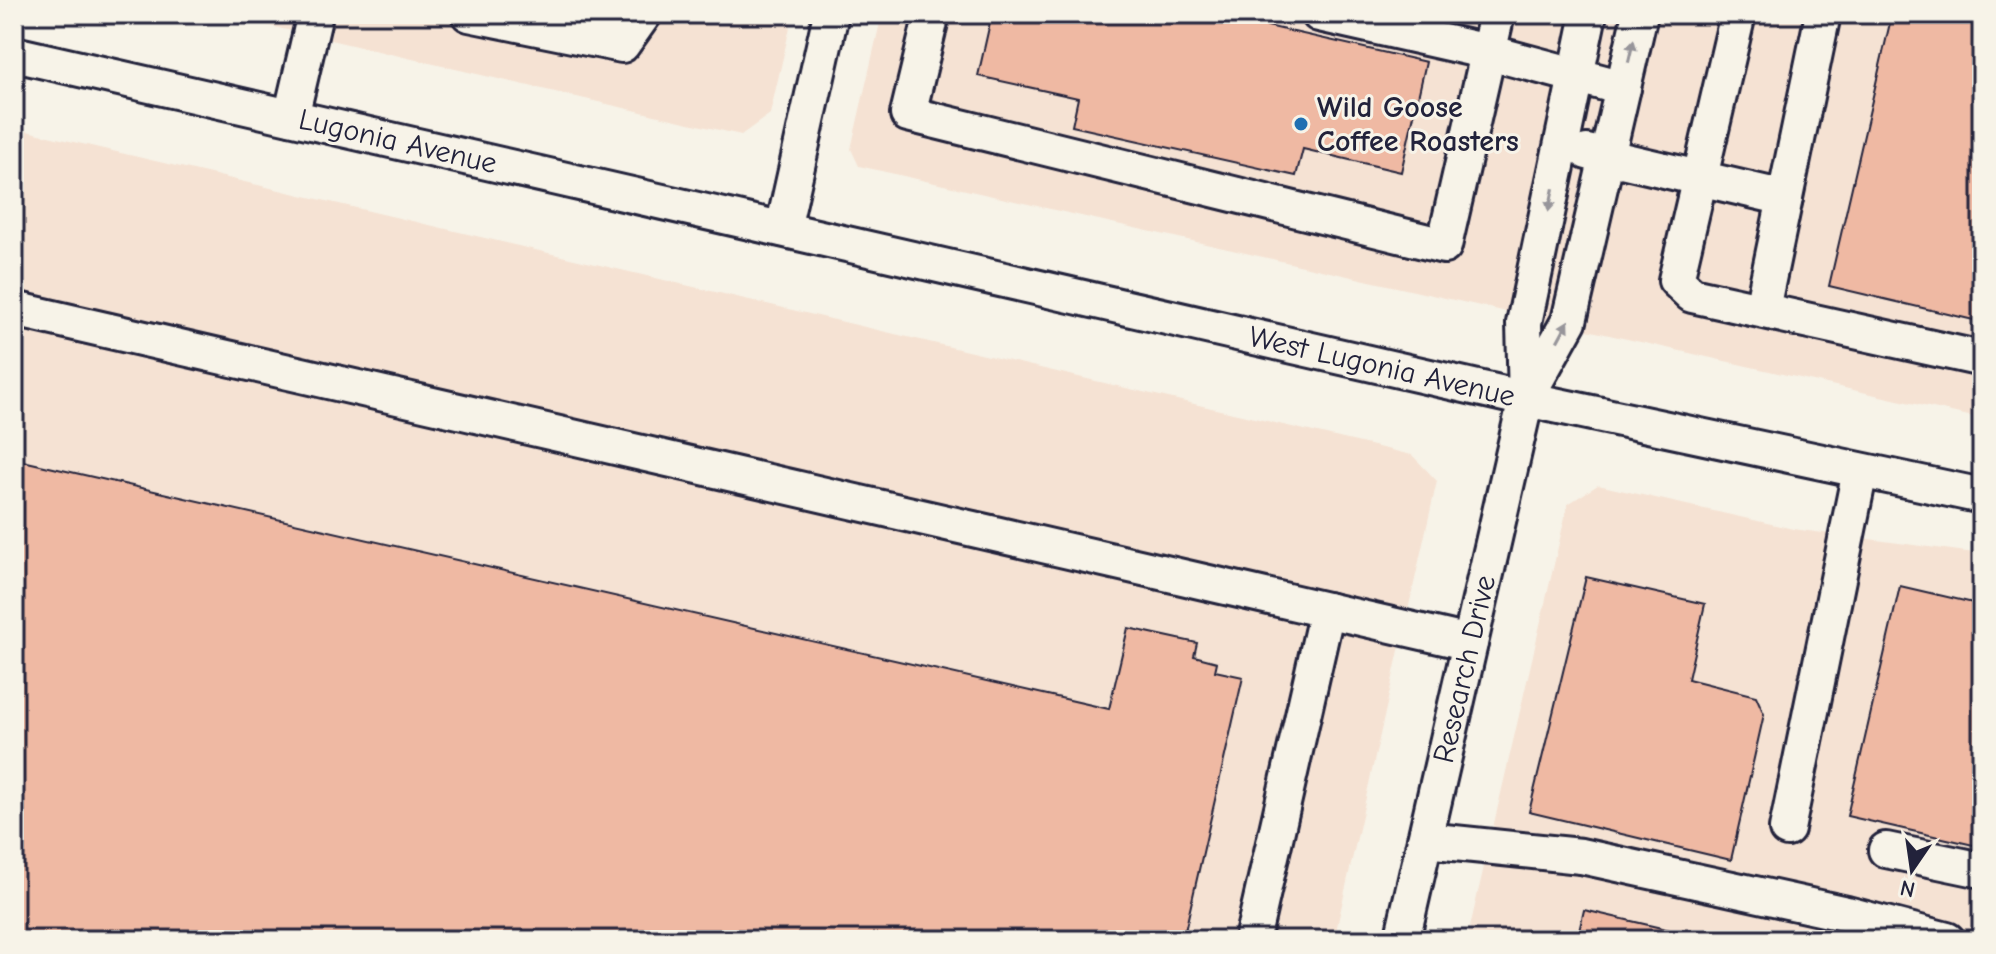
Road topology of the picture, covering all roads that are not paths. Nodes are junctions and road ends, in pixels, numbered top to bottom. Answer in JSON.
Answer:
{"nodes":[{"id":1,"x":315,"y":14,"type":"edge"},
{"id":2,"x":469,"y":14,"type":"edge"},
{"id":3,"x":644,"y":14,"type":"edge"},
{"id":4,"x":831,"y":14,"type":"edge"},
{"id":5,"x":932,"y":14,"type":"edge"},
{"id":6,"x":1319,"y":14,"type":"edge"},
{"id":7,"x":1497,"y":14,"type":"edge"},
{"id":8,"x":1589,"y":14,"type":"edge"},
{"id":9,"x":1640,"y":14,"type":"edge"},
{"id":10,"x":1738,"y":14,"type":"edge"},
{"id":11,"x":1823,"y":14,"type":"edge"},
{"id":12,"x":1488,"y":52,"type":"junction"},
{"id":13,"x":14,"y":54,"type":"edge"},
{"id":14,"x":1575,"y":78,"type":"junction"},
{"id":15,"x":1623,"y":88,"type":"junction"},
{"id":16,"x":291,"y":117,"type":"junction"},
{"id":17,"x":1563,"y":147,"type":"junction"},
{"id":18,"x":1607,"y":157,"type":"junction"},
{"id":19,"x":1700,"y":178,"type":"junction"},
{"id":20,"x":1785,"y":198,"type":"junction"},
{"id":21,"x":783,"y":229,"type":"junction"},
{"id":22,"x":14,"y":309,"type":"edge"},
{"id":23,"x":1762,"y":309,"type":"junction"},
{"id":24,"x":1982,"y":359,"type":"edge"},
{"id":25,"x":1526,"y":399,"type":"junction"},
{"id":26,"x":1860,"y":471,"type":"junction"},
{"id":27,"x":1982,"y":496,"type":"edge"},
{"id":28,"x":1327,"y":610,"type":"junction"},
{"id":29,"x":1470,"y":643,"type":"junction"},
{"id":30,"x":1787,"y":829,"type":"dead end"},
{"id":31,"x":1425,"y":840,"type":"junction"},
{"id":32,"x":1886,"y":850,"type":"dead end"},
{"id":33,"x":1982,"y":870,"type":"edge"},
{"id":34,"x":1252,"y":940,"type":"edge"},
{"id":35,"x":1402,"y":940,"type":"edge"},
{"id":36,"x":1947,"y":940,"type":"edge"}],
"edges":[{"from":1,"to":16,"type":"street"},
{"from":2,"to":3,"type":"street"},
{"from":4,"to":21,"type":"street"},
{"from":5,"to":12,"type":"street"},
{"from":6,"to":12,"type":"street"},
{"from":7,"to":12,"type":"street"},
{"from":8,"to":14,"type":"street","name":"Research Drive"},
{"from":15,"to":9,"type":"street","name":"Research Drive","one_way":true},
{"from":10,"to":19,"type":"street"},
{"from":11,"to":20,"type":"street"},
{"from":12,"to":14,"type":"street"},
{"from":13,"to":16,"type":"street","name":"Lugonia Avenue"},
{"from":14,"to":15,"type":"street"},
{"from":14,"to":17,"type":"street","name":"Research Drive"},
{"from":15,"to":18,"type":"street","name":"Research Drive"},
{"from":16,"to":21,"type":"street","name":"Lugonia Avenue"},
{"from":17,"to":18,"type":"street"},
{"from":17,"to":25,"type":"street","name":"Research Drive","one_way":true},
{"from":18,"to":19,"type":"street"},
{"from":25,"to":18,"type":"street","name":"Research Drive","one_way":true},
{"from":19,"to":20,"type":"street"},
{"from":19,"to":23,"type":"street"},
{"from":20,"to":23,"type":"street"},
{"from":21,"to":25,"type":"street","name":"West Lugonia Avenue"},
{"from":22,"to":28,"type":"street"},
{"from":23,"to":24,"type":"street"},
{"from":25,"to":26,"type":"street","name":"West Lugonia Avenue"},
{"from":25,"to":29,"type":"street","name":"Research Drive"},
{"from":26,"to":27,"type":"street","name":"West Lugonia Avenue"},
{"from":26,"to":30,"type":"street"},
{"from":28,"to":29,"type":"street"},
{"from":28,"to":34,"type":"street"},
{"from":29,"to":31,"type":"street","name":"Research Drive"},
{"from":31,"to":35,"type":"street","name":"Research Drive"},
{"from":31,"to":36,"type":"street"},
{"from":32,"to":33,"type":"street"}]}
